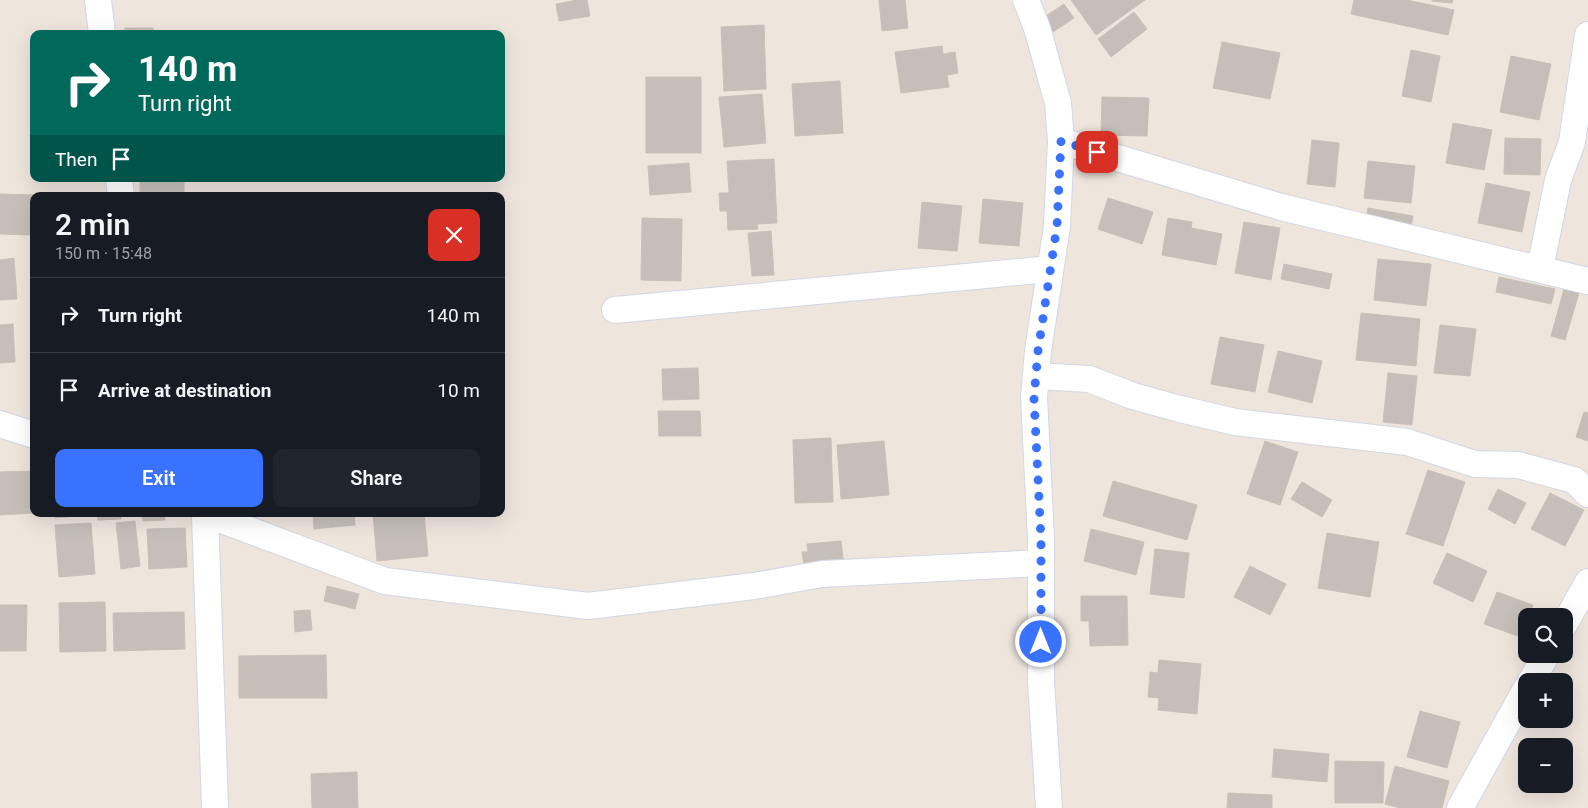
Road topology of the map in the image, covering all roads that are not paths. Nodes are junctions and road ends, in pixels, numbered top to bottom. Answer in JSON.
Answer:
{"nodes":[{"id":1,"x":98,"y":0,"type":"edge"},
{"id":2,"x":1026,"y":0,"type":"edge"},
{"id":3,"x":102,"y":30,"type":"edge"},
{"id":4,"x":1588,"y":35,"type":"edge"},
{"id":5,"x":1061,"y":141,"type":"junction"},
{"id":6,"x":1050,"y":269,"type":"junction"},
{"id":7,"x":1540,"y":270,"type":"junction"},
{"id":8,"x":1588,"y":281,"type":"edge"},
{"id":9,"x":615,"y":310,"type":"dead end"},
{"id":10,"x":1036,"y":376,"type":"junction"},
{"id":11,"x":0,"y":424,"type":"edge"},
{"id":12,"x":30,"y":434,"type":"edge"},
{"id":13,"x":1588,"y":494,"type":"edge"},
{"id":14,"x":206,"y":517,"type":"edge"},
{"id":15,"x":214,"y":517,"type":"edge"},
{"id":16,"x":1041,"y":563,"type":"junction"},
{"id":17,"x":1588,"y":582,"type":"edge"},
{"id":18,"x":1573,"y":609,"type":"edge"},
{"id":19,"x":1518,"y":703,"type":"edge"},
{"id":20,"x":215,"y":808,"type":"edge"},
{"id":21,"x":1049,"y":808,"type":"edge"},
{"id":22,"x":1460,"y":808,"type":"edge"}],
"edges":[{"from":1,"to":3,"type":"street"},
{"from":2,"to":5,"type":"street"},
{"from":4,"to":7,"type":"street"},
{"from":5,"to":6,"type":"street"},
{"from":5,"to":7,"type":"street"},
{"from":6,"to":9,"type":"street"},
{"from":6,"to":10,"type":"street"},
{"from":7,"to":8,"type":"street"},
{"from":10,"to":13,"type":"street"},
{"from":10,"to":16,"type":"street"},
{"from":11,"to":12,"type":"street"},
{"from":14,"to":20,"type":"street"},
{"from":15,"to":16,"type":"street"},
{"from":16,"to":21,"type":"street"},
{"from":17,"to":18,"type":"street"},
{"from":19,"to":22,"type":"street"}]}
